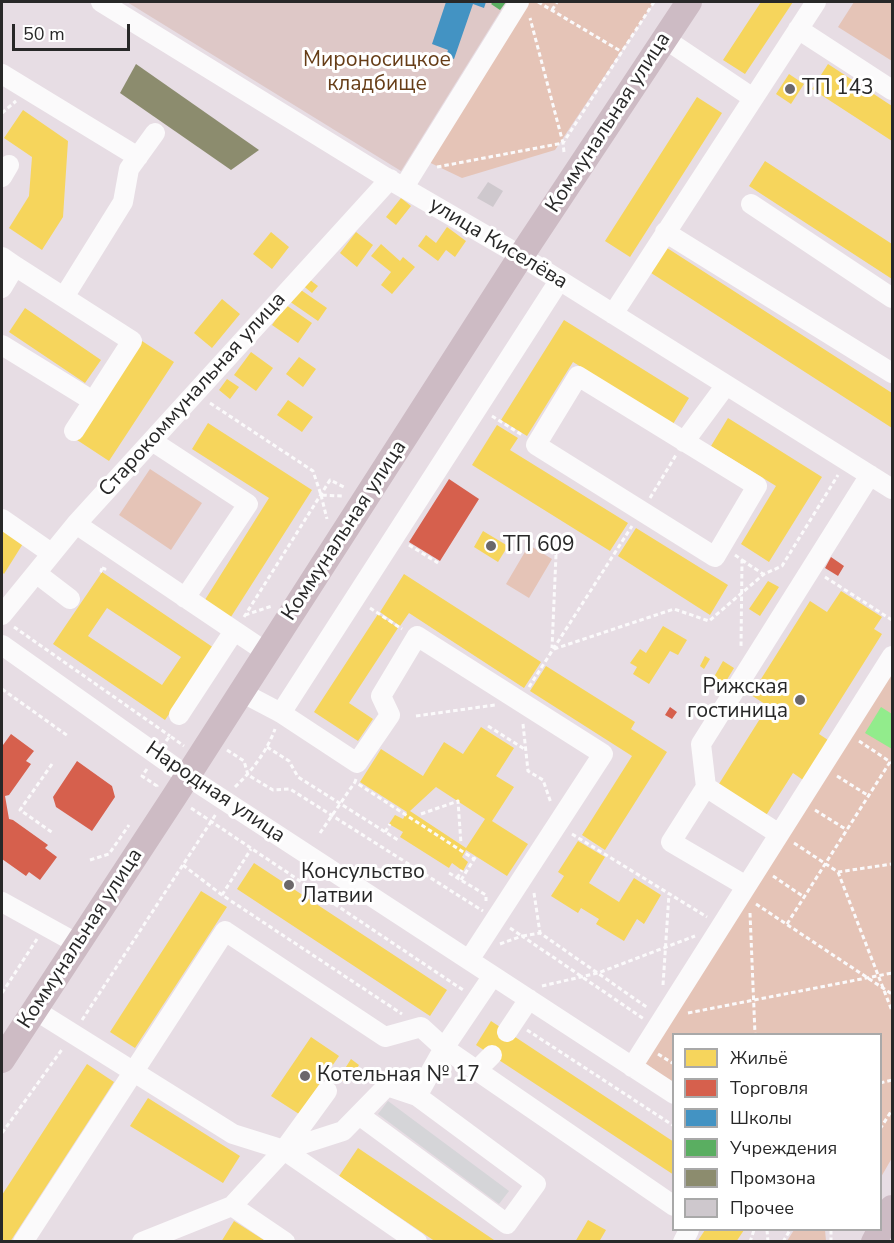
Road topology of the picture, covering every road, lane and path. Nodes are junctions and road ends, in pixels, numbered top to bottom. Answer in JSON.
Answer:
{"nodes":[{"id":1,"x":100,"y":2,"type":"edge"},
{"id":2,"x":538,"y":2,"type":"edge"},
{"id":3,"x":557,"y":2,"type":"edge"},
{"id":4,"x":654,"y":2,"type":"edge"},
{"id":5,"x":689,"y":2,"type":"edge"},
{"id":6,"x":816,"y":2,"type":"edge"},
{"id":7,"x":524,"y":7,"type":"edge"},
{"id":8,"x":552,"y":10,"type":"junction"},
{"id":9,"x":798,"y":29,"type":"junction"},
{"id":10,"x":665,"y":39,"type":"junction"},
{"id":11,"x":622,"y":52,"type":"junction"},
{"id":12,"x":2,"y":74,"type":"edge"},
{"id":13,"x":892,"y":90,"type":"edge"},
{"id":14,"x":753,"y":98,"type":"junction"},
{"id":15,"x":155,"y":133,"type":"dead end"},
{"id":16,"x":562,"y":143,"type":"junction"},
{"id":17,"x":565,"y":156,"type":"dead end"},
{"id":18,"x":138,"y":158,"type":"junction"},
{"id":19,"x":402,"y":180,"type":"junction"},
{"id":20,"x":751,"y":204,"type":"dead end"},
{"id":21,"x":665,"y":232,"type":"junction"},
{"id":22,"x":521,"y":256,"type":"junction"},
{"id":23,"x":8,"y":262,"type":"edge"},
{"id":24,"x":559,"y":281,"type":"junction"},
{"id":25,"x":2,"y":288,"type":"edge"},
{"id":26,"x":64,"y":297,"type":"junction"},
{"id":27,"x":892,"y":298,"type":"edge"},
{"id":28,"x":613,"y":314,"type":"junction"},
{"id":29,"x":2,"y":345,"type":"edge"},
{"id":30,"x":892,"y":373,"type":"edge"},
{"id":31,"x":726,"y":385,"type":"junction"},
{"id":32,"x":195,"y":394,"type":"junction"},
{"id":33,"x":93,"y":401,"type":"junction"},
{"id":34,"x":479,"y":406,"type":"junction"},
{"id":35,"x":74,"y":431,"type":"dead end"},
{"id":36,"x":152,"y":441,"type":"junction"},
{"id":37,"x":684,"y":442,"type":"junction"},
{"id":38,"x":536,"y":445,"type":"junction"},
{"id":39,"x":840,"y":472,"type":"dead end"},
{"id":40,"x":870,"y":475,"type":"junction"},
{"id":41,"x":346,"y":488,"type":"dead end"},
{"id":42,"x":892,"y":489,"type":"edge"},
{"id":43,"x":321,"y":495,"type":"junction"},
{"id":44,"x":342,"y":496,"type":"dead end"},
{"id":45,"x":641,"y":512,"type":"junction"},
{"id":46,"x":2,"y":519,"type":"edge"},
{"id":47,"x":327,"y":519,"type":"dead end"},
{"id":48,"x":76,"y":524,"type":"junction"},
{"id":49,"x":517,"y":532,"type":"dead end"},
{"id":50,"x":395,"y":536,"type":"junction"},
{"id":51,"x":721,"y":546,"type":"junction"},
{"id":52,"x":543,"y":547,"type":"junction"},
{"id":53,"x":540,"y":551,"type":"dead end"},
{"id":54,"x":51,"y":553,"type":"junction"},
{"id":55,"x":742,"y":560,"type":"junction"},
{"id":56,"x":438,"y":563,"type":"dead end"},
{"id":57,"x":811,"y":568,"type":"junction"},
{"id":58,"x":36,"y":573,"type":"junction"},
{"id":59,"x":764,"y":574,"type":"junction"},
{"id":60,"x":742,"y":595,"type":"junction"},
{"id":61,"x":185,"y":598,"type":"junction"},
{"id":62,"x":355,"y":599,"type":"junction"},
{"id":63,"x":76,"y":604,"type":"dead end"},
{"id":64,"x":275,"y":605,"type":"dead end"},
{"id":65,"x":5,"y":619,"type":"edge"},
{"id":66,"x":892,"y":620,"type":"edge"},
{"id":67,"x":234,"y":623,"type":"junction"},
{"id":68,"x":416,"y":638,"type":"junction"},
{"id":69,"x":2,"y":645,"type":"edge"},
{"id":70,"x":741,"y":648,"type":"dead end"},
{"id":71,"x":552,"y":650,"type":"junction"},
{"id":72,"x":266,"y":652,"type":"junction"},
{"id":73,"x":892,"y":656,"type":"edge"},
{"id":74,"x":2,"y":689,"type":"edge"},
{"id":75,"x":241,"y":692,"type":"junction"},
{"id":76,"x":520,"y":701,"type":"junction"},
{"id":77,"x":281,"y":713,"type":"junction"},
{"id":78,"x":179,"y":715,"type":"dead end"},
{"id":79,"x":416,"y":716,"type":"dead end"},
{"id":80,"x":488,"y":726,"type":"dead end"},
{"id":81,"x":68,"y":736,"type":"dead end"},
{"id":82,"x":170,"y":736,"type":"dead end"},
{"id":83,"x":852,"y":737,"type":"dead end"},
{"id":84,"x":267,"y":747,"type":"junction"},
{"id":85,"x":526,"y":750,"type":"junction"},
{"id":86,"x":891,"y":762,"type":"edge"},
{"id":87,"x":52,"y":764,"type":"dead end"},
{"id":88,"x":830,"y":772,"type":"dead end"},
{"id":89,"x":248,"y":775,"type":"junction"},
{"id":90,"x":172,"y":787,"type":"junction"},
{"id":91,"x":706,"y":787,"type":"junction"},
{"id":92,"x":869,"y":796,"type":"junction"},
{"id":93,"x":225,"y":801,"type":"junction"},
{"id":94,"x":340,"y":803,"type":"junction"},
{"id":95,"x":809,"y":806,"type":"dead end"},
{"id":96,"x":421,"y":814,"type":"dead end"},
{"id":97,"x":333,"y":816,"type":"junction"},
{"id":98,"x":211,"y":821,"type":"junction"},
{"id":99,"x":390,"y":824,"type":"dead end"},
{"id":100,"x":558,"y":825,"type":"junction"},
{"id":101,"x":847,"y":830,"type":"junction"},
{"id":102,"x":386,"y":832,"type":"junction"},
{"id":103,"x":53,"y":833,"type":"dead end"},
{"id":104,"x":320,"y":833,"type":"dead end"},
{"id":105,"x":784,"y":836,"type":"junction"},
{"id":106,"x":398,"y":840,"type":"dead end"},
{"id":107,"x":460,"y":844,"type":"dead end"},
{"id":108,"x":251,"y":849,"type":"junction"},
{"id":109,"x":825,"y":864,"type":"junction"},
{"id":110,"x":892,"y":864,"type":"edge"},
{"id":111,"x":183,"y":865,"type":"junction"},
{"id":112,"x":531,"y":865,"type":"junction"},
{"id":113,"x":462,"y":870,"type":"dead end"},
{"id":114,"x":767,"y":872,"type":"dead end"},
{"id":115,"x":838,"y":872,"type":"junction"},
{"id":116,"x":449,"y":873,"type":"dead end"},
{"id":117,"x":457,"y":878,"type":"junction"},
{"id":118,"x":461,"y":880,"type":"junction"},
{"id":119,"x":748,"y":893,"type":"junction"},
{"id":120,"x":669,"y":894,"type":"junction"},
{"id":121,"x":222,"y":895,"type":"junction"},
{"id":122,"x":804,"y":897,"type":"junction"},
{"id":123,"x":2,"y":902,"type":"edge"},
{"id":124,"x":750,"y":911,"type":"dead end"},
{"id":125,"x":496,"y":919,"type":"junction"},
{"id":126,"x":787,"y":924,"type":"junction"},
{"id":127,"x":45,"y":926,"type":"junction"},
{"id":128,"x":722,"y":926,"type":"junction"},
{"id":129,"x":540,"y":933,"type":"junction"},
{"id":130,"x":522,"y":936,"type":"junction"},
{"id":131,"x":78,"y":944,"type":"junction"},
{"id":132,"x":666,"y":947,"type":"junction"},
{"id":133,"x":471,"y":957,"type":"junction"},
{"id":134,"x":598,"y":973,"type":"junction"},
{"id":135,"x":892,"y":973,"type":"edge"},
{"id":136,"x":879,"y":976,"type":"junction"},
{"id":137,"x":492,"y":977,"type":"junction"},
{"id":138,"x":582,"y":978,"type":"junction"},
{"id":139,"x":869,"y":978,"type":"junction"},
{"id":140,"x":883,"y":988,"type":"junction"},
{"id":141,"x":2,"y":993,"type":"edge"},
{"id":142,"x":531,"y":994,"type":"junction"},
{"id":143,"x":892,"y":994,"type":"edge"},
{"id":144,"x":478,"y":999,"type":"junction"},
{"id":145,"x":753,"y":1001,"type":"junction"},
{"id":146,"x":34,"y":1010,"type":"junction"},
{"id":147,"x":892,"y":1011,"type":"edge"},
{"id":148,"x":660,"y":1021,"type":"junction"},
{"id":149,"x":421,"y":1027,"type":"junction"},
{"id":150,"x":511,"y":1027,"type":"joint"},
{"id":151,"x":74,"y":1033,"type":"junction"},
{"id":152,"x":755,"y":1033,"type":"edge"},
{"id":153,"x":444,"y":1048,"type":"junction"},
{"id":154,"x":653,"y":1050,"type":"dead end"},
{"id":155,"x":492,"y":1055,"type":"dead end"},
{"id":156,"x":2,"y":1060,"type":"edge"},
{"id":157,"x":672,"y":1063,"type":"edge"},
{"id":158,"x":632,"y":1067,"type":"junction"},
{"id":159,"x":477,"y":1070,"type":"junction"},
{"id":160,"x":134,"y":1071,"type":"junction"},
{"id":161,"x":327,"y":1091,"type":"dead end"},
{"id":162,"x":672,"y":1093,"type":"edge"},
{"id":163,"x":417,"y":1096,"type":"junction"},
{"id":164,"x":892,"y":1110,"type":"edge"},
{"id":165,"x":359,"y":1114,"type":"junction"},
{"id":166,"x":672,"y":1125,"type":"edge"},
{"id":167,"x":882,"y":1126,"type":"edge"},
{"id":168,"x":2,"y":1133,"type":"edge"},
{"id":169,"x":284,"y":1150,"type":"junction"},
{"id":170,"x":672,"y":1205,"type":"edge"},
{"id":171,"x":232,"y":1206,"type":"junction"},
{"id":172,"x":892,"y":1208,"type":"edge"},
{"id":173,"x":881,"y":1235,"type":"edge"},
{"id":174,"x":23,"y":1242,"type":"edge"},
{"id":175,"x":142,"y":1242,"type":"edge"},
{"id":176,"x":285,"y":1242,"type":"edge"},
{"id":177,"x":417,"y":1242,"type":"edge"}],
"edges":[{"from":1,"to":19,"type":"street","name":"улица Киселёва"},
{"from":2,"to":8,"type":"path"},
{"from":3,"to":8,"type":"path"},
{"from":4,"to":11,"type":"path"},
{"from":5,"to":10,"type":"main road","name":"Коммунальная улица"},
{"from":6,"to":9,"type":"street"},
{"from":7,"to":16,"type":"path"},
{"from":7,"to":19,"type":"street","name":"Старокоммунальная улица"},
{"from":8,"to":11,"type":"path"},
{"from":9,"to":13,"type":"street"},
{"from":9,"to":14,"type":"street"},
{"from":10,"to":14,"type":"street"},
{"from":10,"to":22,"type":"main road","name":"Коммунальная улица"},
{"from":11,"to":16,"type":"path"},
{"from":12,"to":18,"type":"street"},
{"from":14,"to":21,"type":"street"},
{"from":15,"to":18,"type":"street"},
{"from":16,"to":17,"type":"path"},
{"from":16,"to":19,"type":"path"},
{"from":18,"to":26,"type":"street"},
{"from":19,"to":22,"type":"street","name":"улица Киселёва"},
{"from":19,"to":32,"type":"street","name":"Старокоммунальная улица"},
{"from":20,"to":27,"type":"street"},
{"from":21,"to":28,"type":"street"},
{"from":21,"to":30,"type":"street"},
{"from":22,"to":24,"type":"street","name":"улица Киселёва"},
{"from":22,"to":72,"type":"main road","name":"Коммунальная улица"},
{"from":23,"to":25,"type":"street"},
{"from":23,"to":26,"type":"street"},
{"from":24,"to":28,"type":"street","name":"улица Киселёва"},
{"from":24,"to":34,"type":"street"},
{"from":26,"to":33,"type":"street"},
{"from":28,"to":31,"type":"street","name":"улица Киселёва"},
{"from":29,"to":33,"type":"street"},
{"from":31,"to":37,"type":"street"},
{"from":31,"to":40,"type":"street","name":"улица Киселёва"},
{"from":32,"to":36,"type":"street","name":"Старокоммунальная улица"},
{"from":32,"to":43,"type":"path"},
{"from":33,"to":35,"type":"street"},
{"from":34,"to":38,"type":"path"},
{"from":34,"to":50,"type":"street"},
{"from":36,"to":48,"type":"street","name":"Старокоммунальная улица"},
{"from":36,"to":61,"type":"street"},
{"from":37,"to":38,"type":"street"},
{"from":37,"to":45,"type":"path"},
{"from":37,"to":51,"type":"street"},
{"from":38,"to":45,"type":"street"},
{"from":39,"to":59,"type":"path"},
{"from":40,"to":42,"type":"street","name":"улица Киселёва"},
{"from":40,"to":57,"type":"street"},
{"from":41,"to":43,"type":"path"},
{"from":43,"to":44,"type":"path"},
{"from":43,"to":47,"type":"path"},
{"from":43,"to":67,"type":"path"},
{"from":45,"to":51,"type":"street"},
{"from":45,"to":71,"type":"path"},
{"from":46,"to":54,"type":"street"},
{"from":48,"to":54,"type":"street","name":"Старокоммунальная улица"},
{"from":48,"to":61,"type":"street"},
{"from":49,"to":52,"type":"path"},
{"from":50,"to":56,"type":"path"},
{"from":50,"to":62,"type":"street"},
{"from":51,"to":55,"type":"path"},
{"from":52,"to":53,"type":"path"},
{"from":52,"to":71,"type":"path"},
{"from":54,"to":58,"type":"street","name":"Старокоммунальная улица"},
{"from":55,"to":59,"type":"path"},
{"from":55,"to":60,"type":"path"},
{"from":57,"to":66,"type":"path"},
{"from":57,"to":91,"type":"street"},
{"from":58,"to":63,"type":"street"},
{"from":58,"to":65,"type":"street","name":"Старокоммунальная улица"},
{"from":59,"to":60,"type":"path"},
{"from":60,"to":70,"type":"path"},
{"from":60,"to":71,"type":"path"},
{"from":61,"to":67,"type":"street"},
{"from":62,"to":68,"type":"path"},
{"from":62,"to":77,"type":"street"},
{"from":64,"to":67,"type":"path"},
{"from":65,"to":82,"type":"path"},
{"from":67,"to":72,"type":"street"},
{"from":67,"to":78,"type":"street"},
{"from":68,"to":76,"type":"street"},
{"from":68,"to":77,"type":"street"},
{"from":69,"to":90,"type":"street","name":"Народная улица"},
{"from":71,"to":76,"type":"path"},
{"from":72,"to":75,"type":"main road","name":"Коммунальная улица"},
{"from":73,"to":105,"type":"street"},
{"from":74,"to":81,"type":"path"},
{"from":75,"to":77,"type":"street"},
{"from":75,"to":90,"type":"main road","name":"Коммунальная улица"},
{"from":76,"to":79,"type":"path"},
{"from":76,"to":85,"type":"path"},
{"from":76,"to":100,"type":"street"},
{"from":77,"to":84,"type":"path"},
{"from":80,"to":85,"type":"path"},
{"from":83,"to":86,"type":"path"},
{"from":84,"to":89,"type":"path"},
{"from":84,"to":94,"type":"path"},
{"from":85,"to":100,"type":"path"},
{"from":86,"to":92,"type":"path"},
{"from":87,"to":103,"type":"path"},
{"from":88,"to":92,"type":"path"},
{"from":89,"to":93,"type":"path"},
{"from":89,"to":97,"type":"path"},
{"from":90,"to":93,"type":"street","name":"Народная улица"},
{"from":90,"to":98,"type":"path"},
{"from":90,"to":131,"type":"main road","name":"Коммунальная улица"},
{"from":91,"to":105,"type":"street"},
{"from":91,"to":119,"type":"street"},
{"from":92,"to":101,"type":"path"},
{"from":93,"to":98,"type":"path"},
{"from":93,"to":133,"type":"street","name":"Народная улица"},
{"from":94,"to":97,"type":"path"},
{"from":94,"to":102,"type":"path"},
{"from":94,"to":118,"type":"path"},
{"from":95,"to":101,"type":"path"},
{"from":96,"to":107,"type":"path"},
{"from":97,"to":104,"type":"path"},
{"from":97,"to":118,"type":"path"},
{"from":98,"to":108,"type":"path"},
{"from":98,"to":111,"type":"path"},
{"from":99,"to":102,"type":"path"},
{"from":100,"to":112,"type":"street"},
{"from":100,"to":120,"type":"path"},
{"from":101,"to":109,"type":"path"},
{"from":102,"to":106,"type":"path"},
{"from":105,"to":109,"type":"path"},
{"from":105,"to":119,"type":"street"},
{"from":108,"to":121,"type":"path"},
{"from":108,"to":144,"type":"path"},
{"from":109,"to":115,"type":"path"},
{"from":109,"to":122,"type":"path"},
{"from":110,"to":115,"type":"path"},
{"from":111,"to":121,"type":"path"},
{"from":111,"to":151,"type":"path"},
{"from":112,"to":125,"type":"street"},
{"from":112,"to":129,"type":"path"},
{"from":113,"to":117,"type":"path"},
{"from":114,"to":122,"type":"path"},
{"from":115,"to":136,"type":"path"},
{"from":116,"to":117,"type":"path"},
{"from":117,"to":118,"type":"path"},
{"from":119,"to":126,"type":"path"},
{"from":119,"to":128,"type":"street"},
{"from":120,"to":128,"type":"path"},
{"from":120,"to":132,"type":"path"},
{"from":121,"to":149,"type":"path"},
{"from":122,"to":126,"type":"path"},
{"from":123,"to":127,"type":"street"},
{"from":124,"to":145,"type":"path"},
{"from":125,"to":130,"type":"path"},
{"from":125,"to":133,"type":"street"},
{"from":126,"to":139,"type":"path"},
{"from":127,"to":131,"type":"street"},
{"from":127,"to":141,"type":"path"},
{"from":128,"to":132,"type":"path"},
{"from":128,"to":148,"type":"street"},
{"from":129,"to":130,"type":"path"},
{"from":129,"to":134,"type":"path"},
{"from":130,"to":133,"type":"path"},
{"from":130,"to":138,"type":"path"},
{"from":131,"to":146,"type":"main road","name":"Коммунальная улица"},
{"from":132,"to":134,"type":"path"},
{"from":132,"to":148,"type":"path"},
{"from":133,"to":137,"type":"street","name":"Народная улица"},
{"from":134,"to":138,"type":"path"},
{"from":134,"to":148,"type":"path"},
{"from":135,"to":136,"type":"path"},
{"from":136,"to":139,"type":"path"},
{"from":136,"to":140,"type":"path"},
{"from":137,"to":142,"type":"street","name":"Народная улица"},
{"from":137,"to":144,"type":"street"},
{"from":138,"to":142,"type":"path"},
{"from":138,"to":148,"type":"path"},
{"from":139,"to":140,"type":"path"},
{"from":139,"to":145,"type":"path"},
{"from":140,"to":143,"type":"path"},
{"from":140,"to":147,"type":"path"},
{"from":142,"to":150,"type":"street"},
{"from":142,"to":158,"type":"street","name":"Народная улица"},
{"from":144,"to":153,"type":"street"},
{"from":145,"to":148,"type":"path"},
{"from":145,"to":152,"type":"path"},
{"from":146,"to":151,"type":"street"},
{"from":146,"to":156,"type":"main road","name":"Коммунальная улица"},
{"from":148,"to":158,"type":"street"},
{"from":149,"to":153,"type":"street"},
{"from":149,"to":160,"type":"street"},
{"from":150,"to":166,"type":"path"},
{"from":151,"to":160,"type":"street"},
{"from":151,"to":168,"type":"path"},
{"from":153,"to":159,"type":"street"},
{"from":153,"to":163,"type":"street"},
{"from":154,"to":157,"type":"path"},
{"from":155,"to":159,"type":"street"},
{"from":158,"to":162,"type":"street","name":"Народная улица"},
{"from":159,"to":170,"type":"street"},
{"from":160,"to":169,"type":"street"},
{"from":160,"to":174,"type":"street"},
{"from":161,"to":169,"type":"street"},
{"from":163,"to":165,"type":"street"},
{"from":163,"to":165,"type":"street"},
{"from":164,"to":167,"type":"path"},
{"from":165,"to":169,"type":"street"},
{"from":169,"to":171,"type":"street"},
{"from":169,"to":177,"type":"street"},
{"from":171,"to":175,"type":"street"},
{"from":171,"to":176,"type":"street"},
{"from":172,"to":173,"type":"main road"}]}
